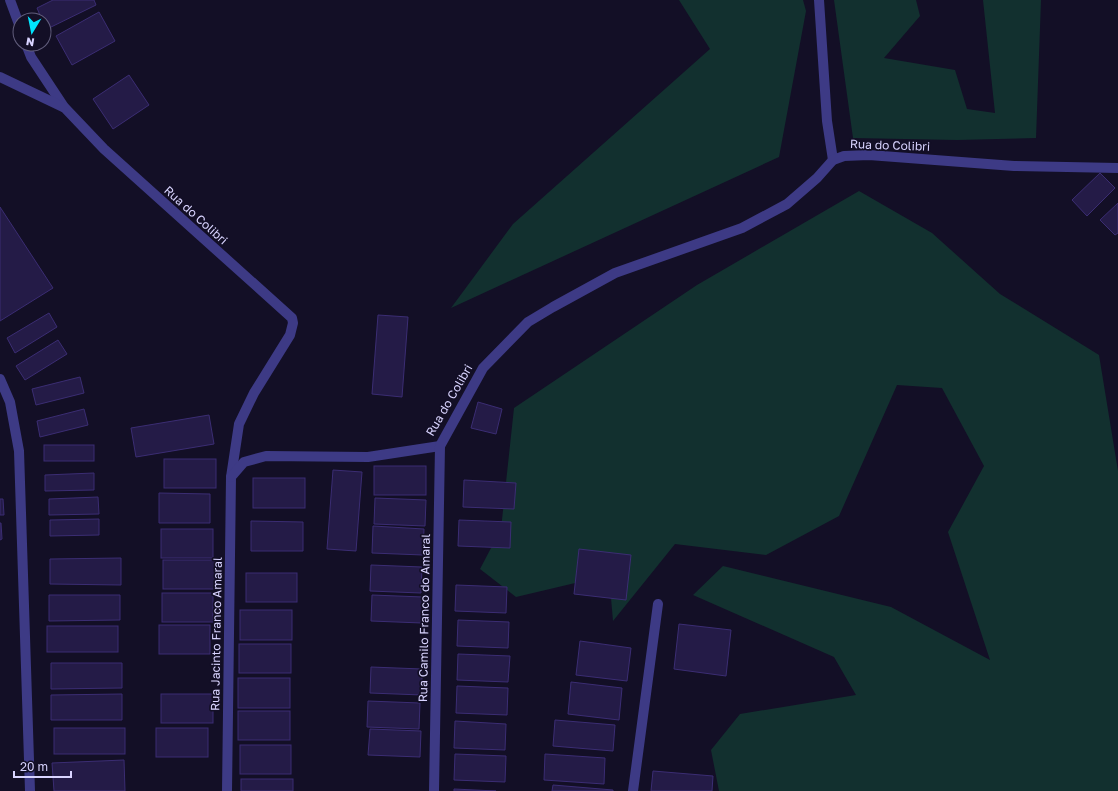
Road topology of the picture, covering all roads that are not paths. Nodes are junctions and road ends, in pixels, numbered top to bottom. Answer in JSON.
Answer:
{"nodes":[{"id":1,"x":10,"y":0,"type":"edge"},
{"id":2,"x":819,"y":0,"type":"edge"},
{"id":3,"x":14,"y":12,"type":"edge"},
{"id":4,"x":29,"y":52,"type":"edge"},
{"id":5,"x":0,"y":77,"type":"edge"},
{"id":6,"x":65,"y":108,"type":"junction"},
{"id":7,"x":833,"y":160,"type":"junction"},
{"id":8,"x":1118,"y":168,"type":"edge"},
{"id":9,"x":0,"y":379,"type":"edge"},
{"id":10,"x":440,"y":446,"type":"junction"},
{"id":11,"x":231,"y":477,"type":"junction"},
{"id":12,"x":658,"y":604,"type":"dead end"},
{"id":13,"x":30,"y":791,"type":"edge"},
{"id":14,"x":227,"y":791,"type":"edge"},
{"id":15,"x":434,"y":791,"type":"edge"},
{"id":16,"x":633,"y":791,"type":"edge"}],
"edges":[{"from":1,"to":3,"type":"street"},
{"from":2,"to":7,"type":"street"},
{"from":4,"to":6,"type":"street","name":"Rua do Colibri"},
{"from":5,"to":6,"type":"street","name":"Rua do Colibri"},
{"from":6,"to":11,"type":"street","name":"Rua do Colibri"},
{"from":7,"to":8,"type":"street","name":"Rua do Colibri"},
{"from":7,"to":10,"type":"street","name":"Rua do Colibri"},
{"from":9,"to":13,"type":"street"},
{"from":10,"to":11,"type":"street","name":"Rua do Colibri"},
{"from":10,"to":15,"type":"street","name":"Rua Camilo Franco do Amaral"},
{"from":11,"to":14,"type":"street","name":"Rua Jacinto Franco Amaral"},
{"from":12,"to":16,"type":"street"}]}
